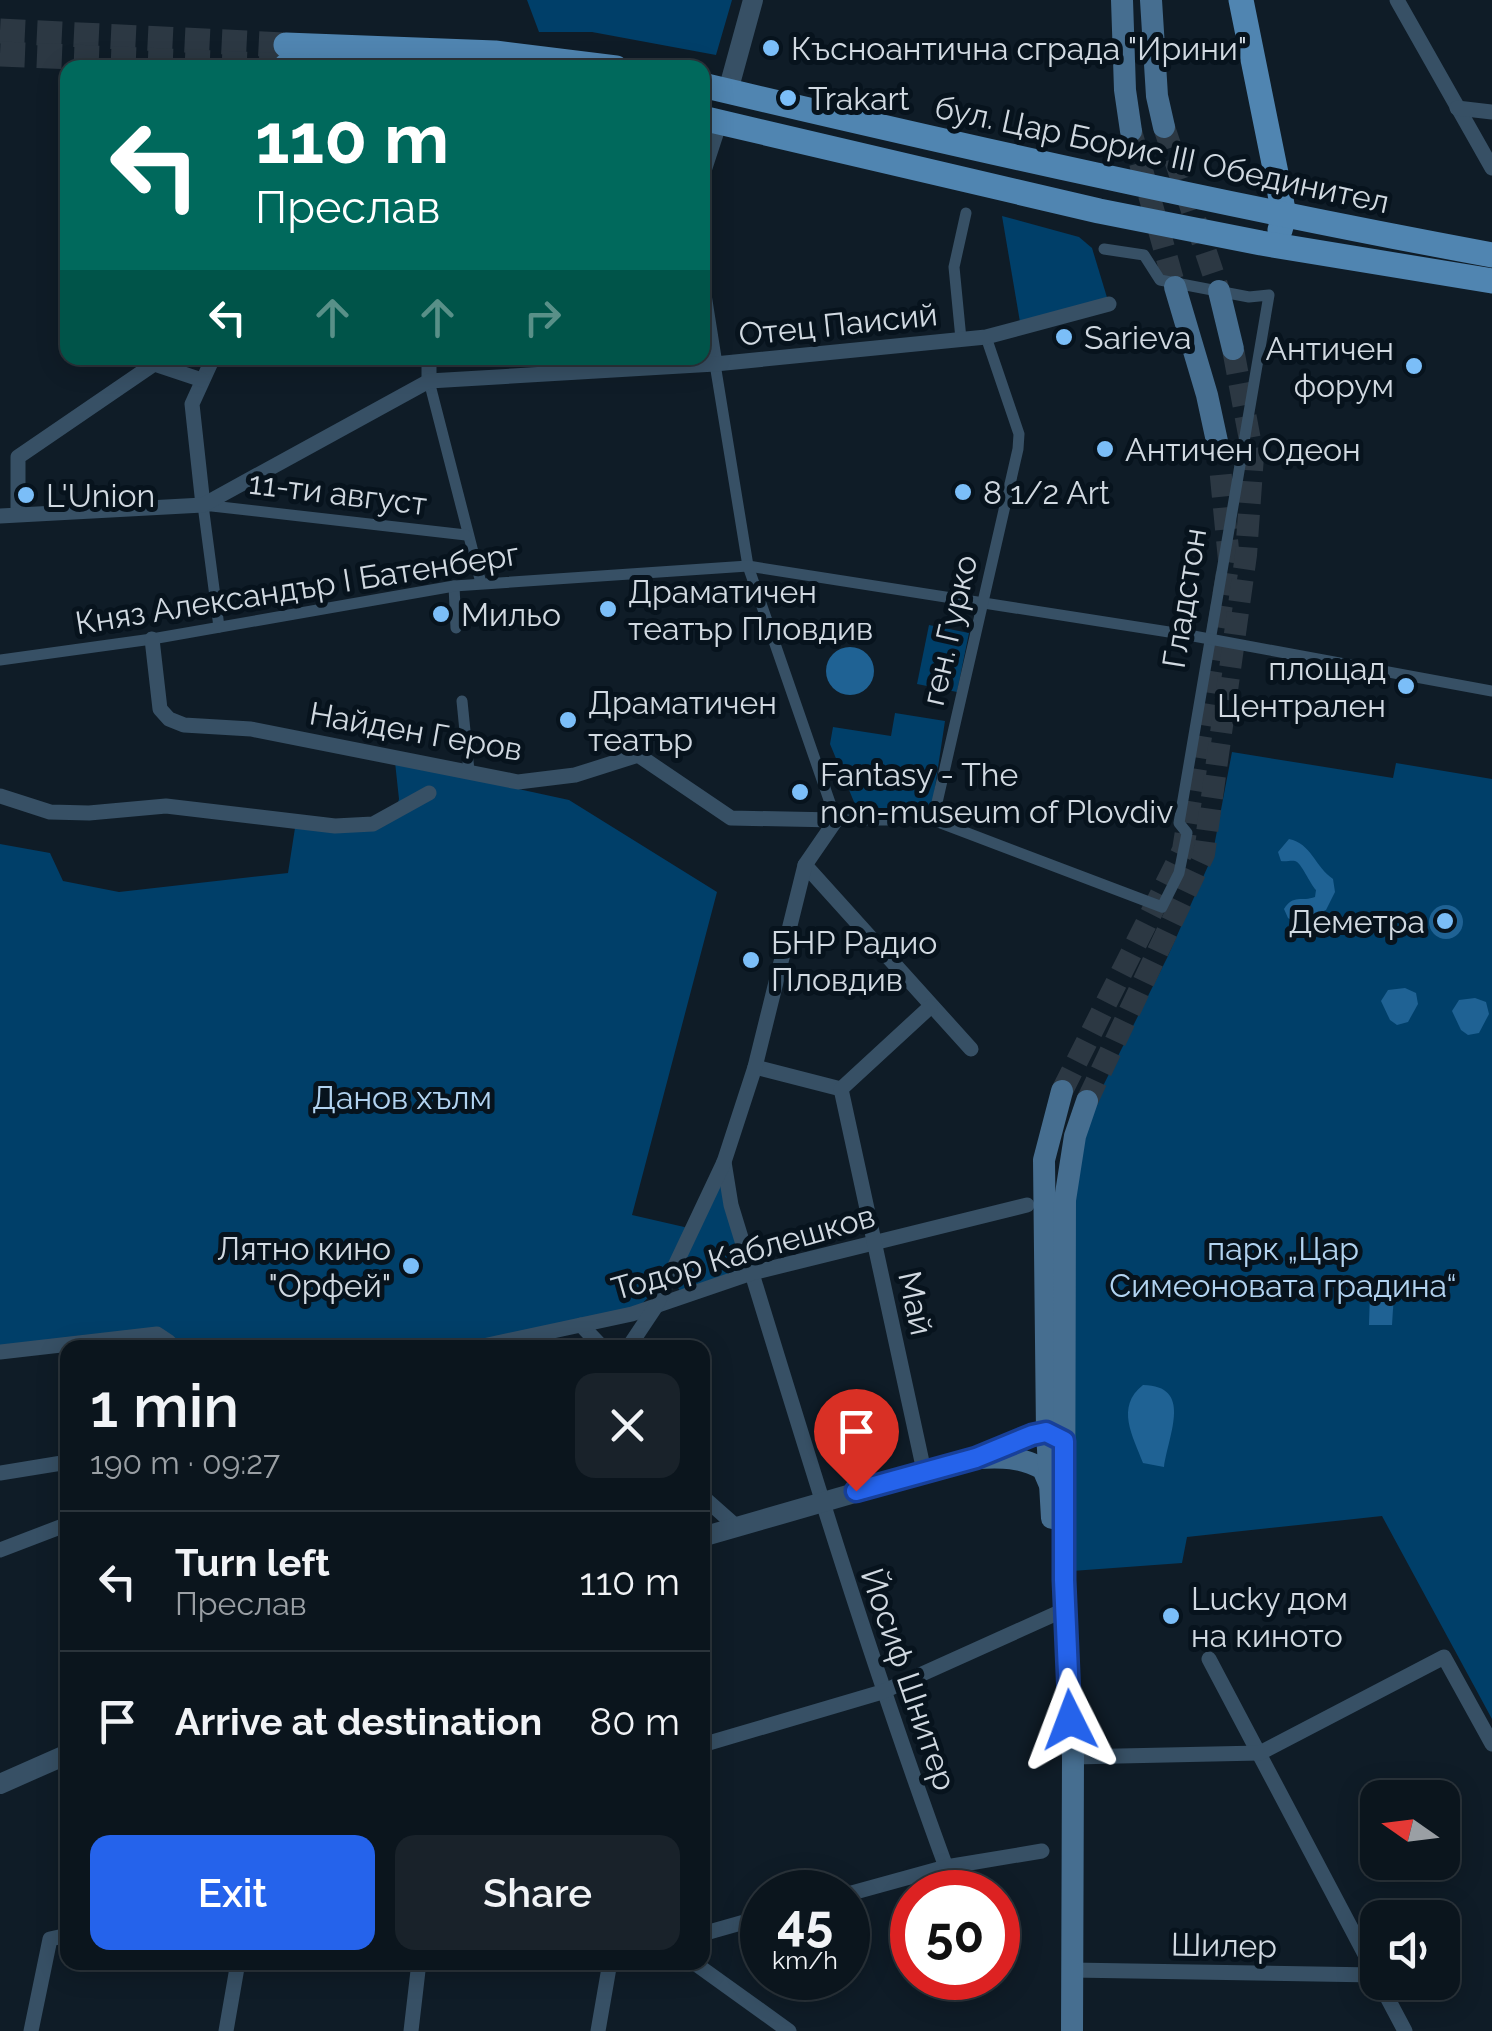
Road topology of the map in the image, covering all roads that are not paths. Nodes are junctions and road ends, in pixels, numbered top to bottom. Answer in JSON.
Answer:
{"nodes":[{"id":1,"x":753,"y":0,"type":"edge"},
{"id":2,"x":1122,"y":0,"type":"edge"},
{"id":3,"x":1151,"y":0,"type":"edge"},
{"id":4,"x":1241,"y":0,"type":"edge"},
{"id":5,"x":1397,"y":0,"type":"edge"},
{"id":6,"x":286,"y":55,"type":"tunnel mouth"},
{"id":7,"x":552,"y":60,"type":"edge"},
{"id":8,"x":715,"y":88,"type":"edge"},
{"id":9,"x":1457,"y":108,"type":"junction"},
{"id":10,"x":1492,"y":112,"type":"edge"},
{"id":11,"x":711,"y":120,"type":"edge"},
{"id":12,"x":1164,"y":127,"type":"tunnel mouth"},
{"id":13,"x":1131,"y":131,"type":"tunnel mouth"},
{"id":14,"x":1492,"y":168,"type":"edge"},
{"id":15,"x":966,"y":213,"type":"dead end"},
{"id":16,"x":1284,"y":216,"type":"junction"},
{"id":17,"x":1261,"y":243,"type":"junction"},
{"id":18,"x":1104,"y":249,"type":"dead end"},
{"id":19,"x":1492,"y":256,"type":"edge"},
{"id":20,"x":1492,"y":281,"type":"edge"},
{"id":21,"x":1175,"y":287,"type":"tunnel mouth"},
{"id":22,"x":1219,"y":292,"type":"tunnel mouth"},
{"id":23,"x":1109,"y":304,"type":"dead end"},
{"id":24,"x":710,"y":329,"type":"edge"},
{"id":25,"x":986,"y":337,"type":"junction"},
{"id":26,"x":962,"y":339,"type":"junction"},
{"id":27,"x":1233,"y":349,"type":"tunnel mouth"},
{"id":28,"x":710,"y":364,"type":"edge"},
{"id":29,"x":716,"y":364,"type":"junction"},
{"id":30,"x":153,"y":365,"type":"edge"},
{"id":31,"x":157,"y":365,"type":"edge"},
{"id":32,"x":210,"y":365,"type":"edge"},
{"id":33,"x":429,"y":365,"type":"edge"},
{"id":34,"x":699,"y":365,"type":"edge"},
{"id":35,"x":202,"y":380,"type":"junction"},
{"id":36,"x":429,"y":381,"type":"junction"},
{"id":37,"x":1218,"y":446,"type":"tunnel mouth"},
{"id":38,"x":203,"y":505,"type":"junction"},
{"id":39,"x":18,"y":514,"type":"junction"},
{"id":40,"x":0,"y":516,"type":"edge"},
{"id":41,"x":466,"y":536,"type":"junction"},
{"id":42,"x":748,"y":566,"type":"junction"},
{"id":43,"x":480,"y":583,"type":"junction"},
{"id":44,"x":454,"y":586,"type":"junction"},
{"id":45,"x":984,"y":604,"type":"junction"},
{"id":46,"x":219,"y":627,"type":"junction"},
{"id":47,"x":456,"y":628,"type":"dead end"},
{"id":48,"x":152,"y":639,"type":"junction"},
{"id":49,"x":1210,"y":639,"type":"junction"},
{"id":50,"x":0,"y":660,"type":"edge"},
{"id":51,"x":1492,"y":691,"type":"edge"},
{"id":52,"x":462,"y":701,"type":"dead end"},
{"id":53,"x":469,"y":771,"type":"junction"},
{"id":54,"x":429,"y":794,"type":"dead end"},
{"id":55,"x":0,"y":796,"type":"edge"},
{"id":56,"x":836,"y":820,"type":"junction"},
{"id":57,"x":932,"y":820,"type":"junction"},
{"id":58,"x":805,"y":865,"type":"junction"},
{"id":59,"x":930,"y":1007,"type":"junction"},
{"id":60,"x":971,"y":1049,"type":"dead end"},
{"id":61,"x":755,"y":1067,"type":"junction"},
{"id":62,"x":841,"y":1089,"type":"junction"},
{"id":63,"x":1062,"y":1091,"type":"tunnel mouth"},
{"id":64,"x":1087,"y":1102,"type":"tunnel mouth"},
{"id":65,"x":724,"y":1162,"type":"junction"},
{"id":66,"x":1027,"y":1205,"type":"dead end"},
{"id":67,"x":875,"y":1242,"type":"junction"},
{"id":68,"x":752,"y":1272,"type":"junction"},
{"id":69,"x":656,"y":1306,"type":"junction"},
{"id":70,"x":581,"y":1325,"type":"junction"},
{"id":71,"x":105,"y":1340,"type":"edge"},
{"id":72,"x":166,"y":1340,"type":"edge"},
{"id":73,"x":511,"y":1340,"type":"edge"},
{"id":74,"x":596,"y":1340,"type":"edge"},
{"id":75,"x":633,"y":1340,"type":"edge"},
{"id":76,"x":60,"y":1345,"type":"edge"},
{"id":77,"x":0,"y":1352,"type":"edge"},
{"id":78,"x":1055,"y":1437,"type":"junction"},
{"id":79,"x":976,"y":1458,"type":"junction"},
{"id":80,"x":60,"y":1463,"type":"edge"},
{"id":81,"x":924,"y":1471,"type":"junction"},
{"id":82,"x":0,"y":1473,"type":"edge"},
{"id":83,"x":1049,"y":1484,"type":"junction"},
{"id":84,"x":821,"y":1500,"type":"junction"},
{"id":85,"x":710,"y":1503,"type":"edge"},
{"id":86,"x":60,"y":1527,"type":"edge"},
{"id":87,"x":737,"y":1528,"type":"junction"},
{"id":88,"x":710,"y":1535,"type":"edge"},
{"id":89,"x":0,"y":1550,"type":"edge"},
{"id":90,"x":1064,"y":1580,"type":"junction"},
{"id":91,"x":1064,"y":1610,"type":"junction"},
{"id":92,"x":1209,"y":1659,"type":"dead end"},
{"id":93,"x":882,"y":1692,"type":"junction"},
{"id":94,"x":710,"y":1743,"type":"edge"},
{"id":95,"x":1492,"y":1744,"type":"edge"},
{"id":96,"x":1260,"y":1753,"type":"junction"},
{"id":97,"x":60,"y":1758,"type":"edge"},
{"id":98,"x":1072,"y":1758,"type":"junction"},
{"id":99,"x":0,"y":1784,"type":"edge"},
{"id":100,"x":1042,"y":1851,"type":"dead end"},
{"id":101,"x":946,"y":1867,"type":"junction"},
{"id":102,"x":870,"y":1888,"type":"edge"},
{"id":103,"x":740,"y":1923,"type":"edge"},
{"id":104,"x":710,"y":1932,"type":"edge"},
{"id":105,"x":60,"y":1937,"type":"edge"},
{"id":106,"x":1360,"y":1946,"type":"edge"},
{"id":107,"x":237,"y":1970,"type":"edge"},
{"id":108,"x":418,"y":1970,"type":"edge"},
{"id":109,"x":609,"y":1970,"type":"edge"},
{"id":110,"x":704,"y":1970,"type":"edge"},
{"id":111,"x":1071,"y":1970,"type":"junction"},
{"id":112,"x":1360,"y":1978,"type":"edge"},
{"id":113,"x":1388,"y":2000,"type":"edge"},
{"id":114,"x":774,"y":2026,"type":"edge"},
{"id":115,"x":31,"y":2031,"type":"edge"},
{"id":116,"x":226,"y":2031,"type":"edge"},
{"id":117,"x":411,"y":2031,"type":"edge"},
{"id":118,"x":598,"y":2031,"type":"edge"},
{"id":119,"x":790,"y":2031,"type":"edge"},
{"id":120,"x":1072,"y":2031,"type":"edge"},
{"id":121,"x":1405,"y":2031,"type":"edge"}],
"edges":[{"from":1,"to":8,"type":"street"},
{"from":2,"to":13,"type":"main road"},
{"from":3,"to":12,"type":"main road"},
{"from":4,"to":16,"type":"main road"},
{"from":5,"to":9,"type":"street"},
{"from":6,"to":7,"type":"main road"},
{"from":8,"to":16,"type":"main road","name":"бул. Цар Борис III Обединител"},
{"from":9,"to":10,"type":"street"},
{"from":9,"to":14,"type":"street"},
{"from":11,"to":17,"type":"main road","name":"бул. Цар Борис III Обединител"},
{"from":15,"to":26,"type":"street"},
{"from":16,"to":17,"type":"main road"},
{"from":16,"to":19,"type":"main road","name":"бул. Цар Борис III Обединител"},
{"from":17,"to":20,"type":"main road","name":"бул. Цар Борис III Обединител"},
{"from":18,"to":49,"type":"street","name":"Гладстон"},
{"from":21,"to":37,"type":"main road"},
{"from":22,"to":27,"type":"main road"},
{"from":23,"to":25,"type":"street","name":"Отец Паисий"},
{"from":24,"to":29,"type":"street"},
{"from":25,"to":26,"type":"street","name":"Отец Паисий"},
{"from":25,"to":45,"type":"street","name":"ген. Гурко"},
{"from":26,"to":29,"type":"street","name":"Отец Паисий"},
{"from":28,"to":29,"type":"street","name":"Отец Паисий"},
{"from":29,"to":42,"type":"street"},
{"from":30,"to":39,"type":"street"},
{"from":31,"to":35,"type":"street"},
{"from":32,"to":35,"type":"street"},
{"from":33,"to":36,"type":"street"},
{"from":34,"to":36,"type":"street","name":"Отец Паисий"},
{"from":35,"to":38,"type":"street"},
{"from":36,"to":38,"type":"street","name":"Отец Паисий"},
{"from":36,"to":41,"type":"street"},
{"from":38,"to":39,"type":"street","name":"Отец Паисий"},
{"from":38,"to":41,"type":"street","name":"11-ти август"},
{"from":38,"to":46,"type":"street"},
{"from":39,"to":40,"type":"street","name":"Отец Паисий"},
{"from":41,"to":43,"type":"street"},
{"from":42,"to":43,"type":"street","name":"Княз Александър I Батенберг"},
{"from":42,"to":45,"type":"street","name":"Княз Александър I Батенберг"},
{"from":42,"to":56,"type":"street"},
{"from":43,"to":44,"type":"street","name":"Княз Александър I Батенберг"},
{"from":44,"to":46,"type":"street","name":"Княз Александър I Батенберг"},
{"from":44,"to":47,"type":"street"},
{"from":45,"to":49,"type":"street","name":"Княз Александър I Батенберг"},
{"from":45,"to":57,"type":"street","name":"ген. Гурко"},
{"from":46,"to":48,"type":"street","name":"Княз Александър I Батенберг"},
{"from":48,"to":50,"type":"street","name":"Княз Александър I Батенберг"},
{"from":48,"to":53,"type":"street","name":"Найден Геров"},
{"from":49,"to":51,"type":"street","name":"Княз Александър I Батенберг"},
{"from":49,"to":57,"type":"street","name":"Гладстон"},
{"from":52,"to":53,"type":"street"},
{"from":53,"to":56,"type":"street","name":"Найден Геров"},
{"from":54,"to":55,"type":"street"},
{"from":56,"to":57,"type":"street"},
{"from":56,"to":58,"type":"street"},
{"from":58,"to":59,"type":"street"},
{"from":58,"to":61,"type":"street"},
{"from":59,"to":60,"type":"street"},
{"from":59,"to":62,"type":"street"},
{"from":61,"to":62,"type":"street"},
{"from":61,"to":65,"type":"street"},
{"from":62,"to":67,"type":"street","name":"Май"},
{"from":63,"to":78,"type":"main road"},
{"from":64,"to":78,"type":"main road"},
{"from":65,"to":68,"type":"street","name":"Йосиф Шнитер"},
{"from":65,"to":69,"type":"street"},
{"from":66,"to":67,"type":"street","name":"Тодор Каблешков"},
{"from":67,"to":68,"type":"street","name":"Тодор Каблешков"},
{"from":67,"to":81,"type":"street","name":"Май"},
{"from":68,"to":69,"type":"street","name":"Тодор Каблешков"},
{"from":68,"to":84,"type":"street","name":"Йосиф Шнитер"},
{"from":69,"to":70,"type":"street","name":"Тодор Каблешков"},
{"from":69,"to":75,"type":"street"},
{"from":70,"to":73,"type":"street","name":"Тодор Каблешков"},
{"from":70,"to":74,"type":"street"},
{"from":71,"to":72,"type":"street"},
{"from":76,"to":77,"type":"street"},
{"from":78,"to":79,"type":"street"},
{"from":78,"to":83,"type":"main road"},
{"from":78,"to":90,"type":"main road"},
{"from":79,"to":81,"type":"street"},
{"from":79,"to":83,"type":"main road"},
{"from":80,"to":82,"type":"street"},
{"from":81,"to":84,"type":"street"},
{"from":83,"to":90,"type":"main road"},
{"from":84,"to":87,"type":"street"},
{"from":84,"to":93,"type":"street","name":"Йосиф Шнитер"},
{"from":85,"to":87,"type":"street"},
{"from":86,"to":89,"type":"street"},
{"from":87,"to":88,"type":"street"},
{"from":90,"to":91,"type":"main road"},
{"from":91,"to":93,"type":"street"},
{"from":91,"to":98,"type":"main road"},
{"from":92,"to":96,"type":"street"},
{"from":93,"to":94,"type":"street"},
{"from":93,"to":101,"type":"street","name":"Йосиф Шнитер"},
{"from":95,"to":96,"type":"street"},
{"from":96,"to":98,"type":"street"},
{"from":96,"to":106,"type":"street"},
{"from":97,"to":99,"type":"street"},
{"from":98,"to":111,"type":"main road"},
{"from":100,"to":101,"type":"street"},
{"from":101,"to":102,"type":"street"},
{"from":103,"to":104,"type":"street"},
{"from":105,"to":115,"type":"street"},
{"from":107,"to":116,"type":"street"},
{"from":108,"to":117,"type":"street"},
{"from":109,"to":118,"type":"street"},
{"from":110,"to":114,"type":"street"},
{"from":111,"to":112,"type":"street","name":"Шилер"},
{"from":111,"to":120,"type":"main road"},
{"from":113,"to":121,"type":"street"},
{"from":114,"to":119,"type":"street"}]}
